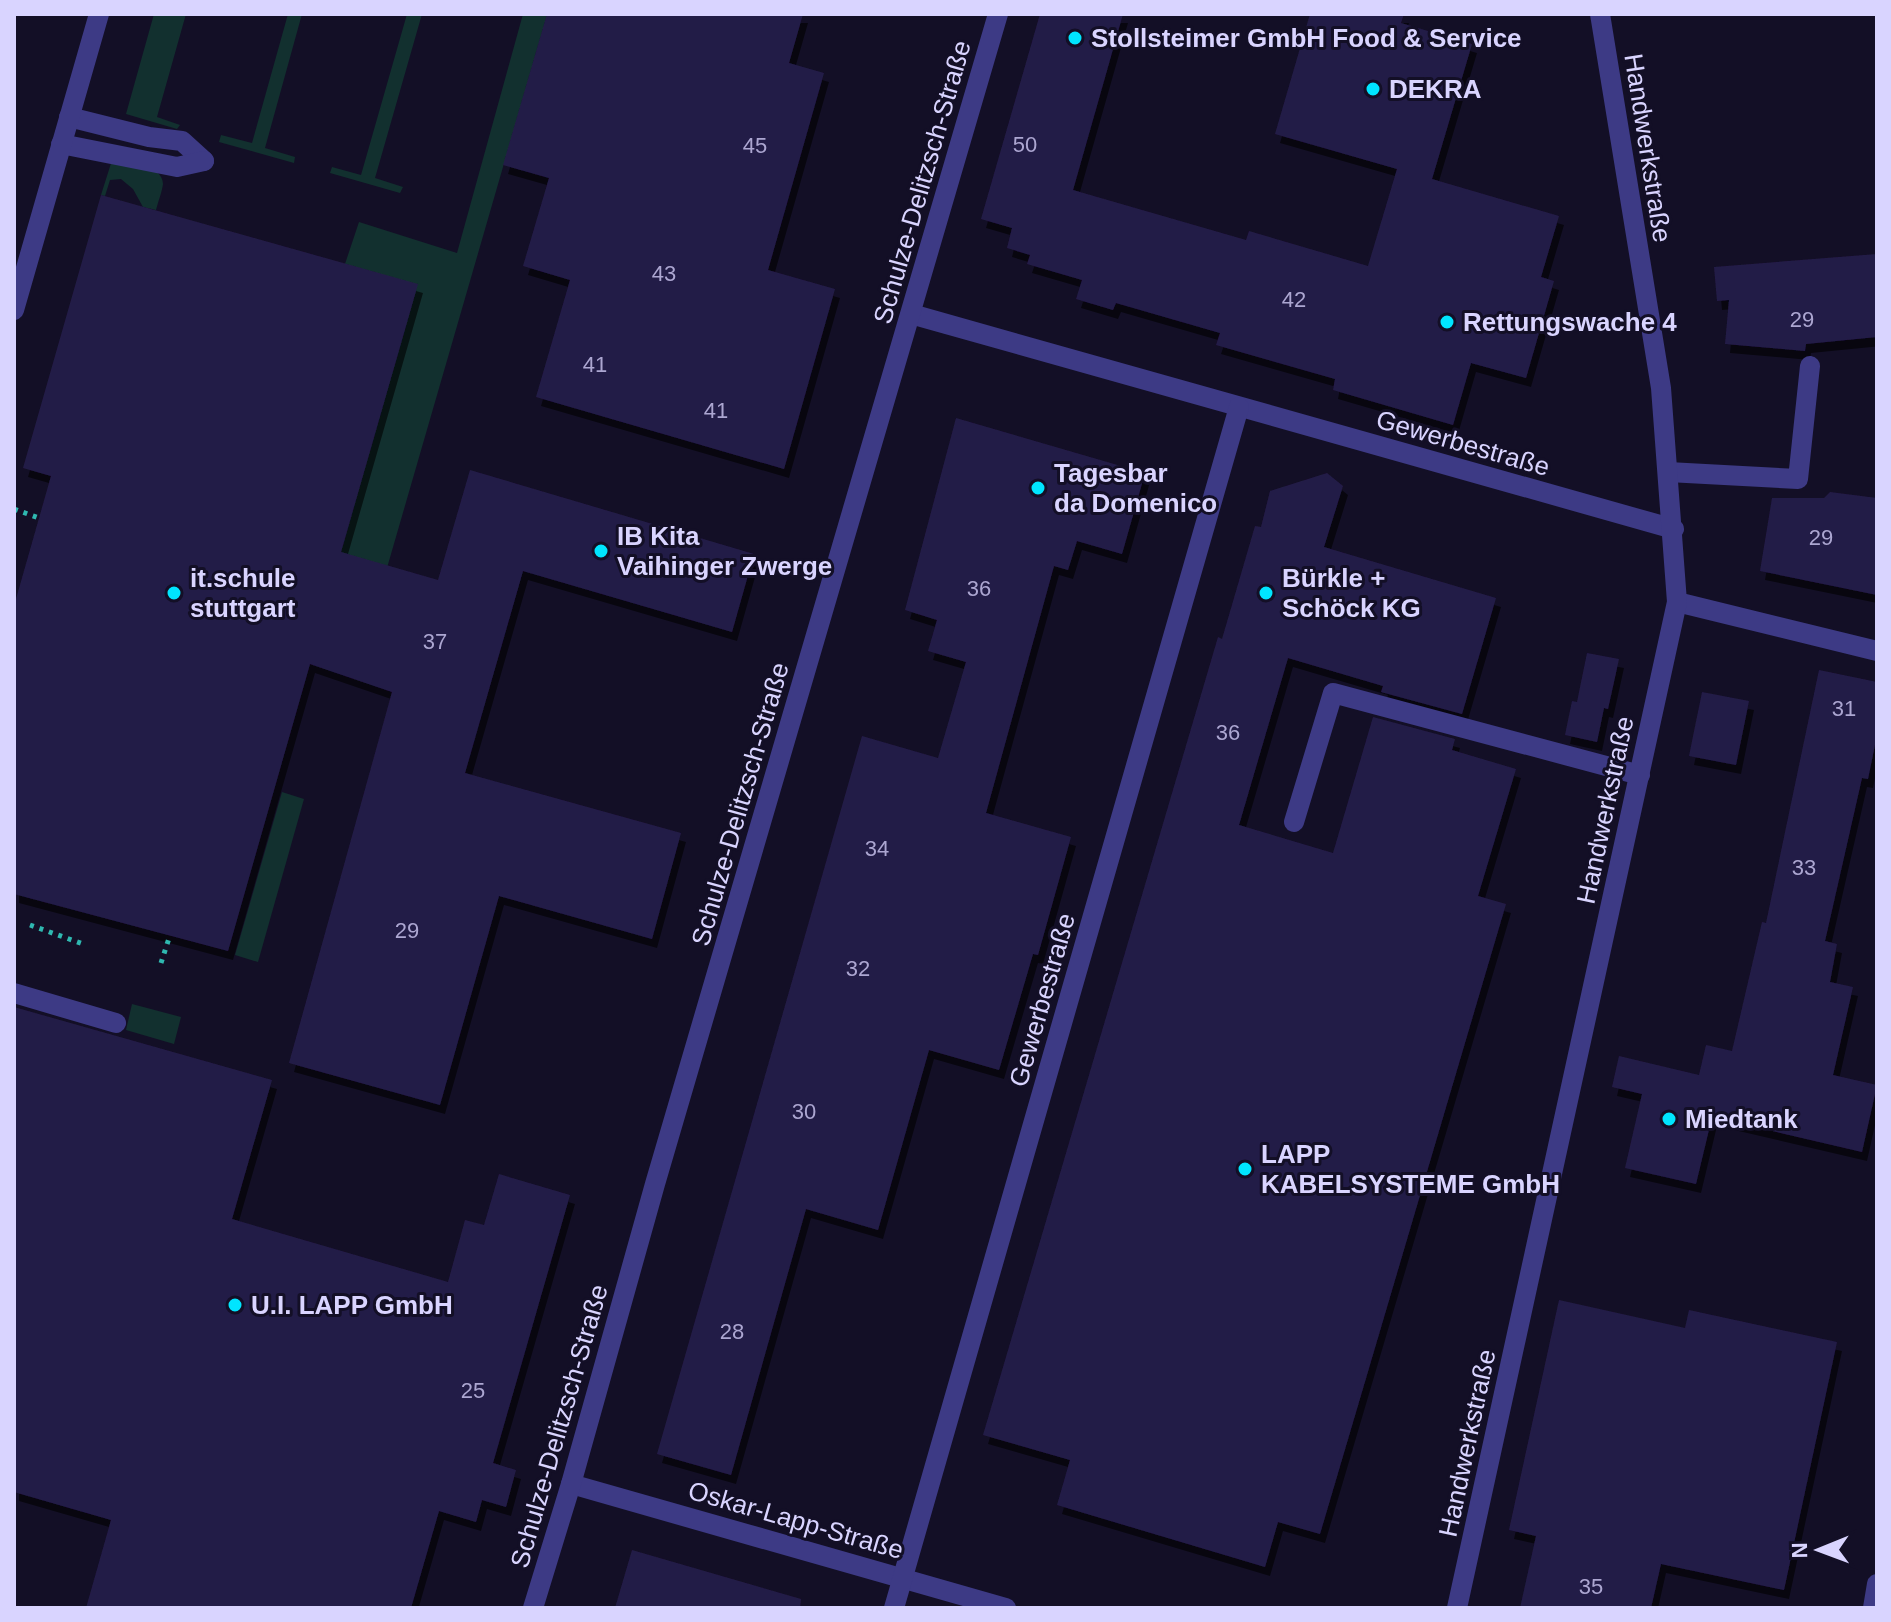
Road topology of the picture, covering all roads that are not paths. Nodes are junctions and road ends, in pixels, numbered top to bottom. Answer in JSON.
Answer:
{"nodes":[{"id":1,"x":99,"y":14,"type":"edge"},
{"id":2,"x":998,"y":14,"type":"edge"},
{"id":3,"x":1600,"y":14,"type":"edge"},
{"id":4,"x":69,"y":117,"type":"junction"},
{"id":5,"x":61,"y":144,"type":"junction"},
{"id":6,"x":14,"y":310,"type":"edge"},
{"id":7,"x":911,"y":314,"type":"junction"},
{"id":8,"x":1810,"y":366,"type":"dead end"},
{"id":9,"x":1239,"y":407,"type":"junction"},
{"id":10,"x":1668,"y":472,"type":"junction"},
{"id":11,"x":1674,"y":529,"type":"junction"},
{"id":12,"x":1677,"y":602,"type":"junction"},
{"id":13,"x":1877,"y":651,"type":"edge"},
{"id":14,"x":1640,"y":775,"type":"junction"},
{"id":15,"x":1294,"y":822,"type":"dead end"},
{"id":16,"x":14,"y":993,"type":"edge"},
{"id":17,"x":116,"y":1023,"type":"dead end"},
{"id":18,"x":571,"y":1484,"type":"junction"},
{"id":19,"x":903,"y":1577,"type":"junction"},
{"id":20,"x":1877,"y":1584,"type":"edge"},
{"id":21,"x":533,"y":1608,"type":"edge"},
{"id":22,"x":894,"y":1608,"type":"edge"},
{"id":23,"x":1006,"y":1608,"type":"edge"},
{"id":24,"x":1457,"y":1608,"type":"edge"},
{"id":25,"x":1873,"y":1608,"type":"edge"}],
"edges":[{"from":1,"to":4,"type":"street"},
{"from":2,"to":7,"type":"street","name":"Schulze-Delitzsch-Straße"},
{"from":3,"to":10,"type":"street","name":"Handwerkstraße"},
{"from":4,"to":5,"type":"street"},
{"from":4,"to":5,"type":"street"},
{"from":5,"to":6,"type":"street"},
{"from":7,"to":9,"type":"street","name":"Gewerbestraße"},
{"from":7,"to":18,"type":"street","name":"Schulze-Delitzsch-Straße"},
{"from":8,"to":10,"type":"street"},
{"from":9,"to":11,"type":"street","name":"Gewerbestraße"},
{"from":9,"to":19,"type":"street","name":"Gewerbestraße"},
{"from":10,"to":11,"type":"street","name":"Handwerkstraße"},
{"from":11,"to":12,"type":"street","name":"Handwerkstraße"},
{"from":12,"to":13,"type":"street"},
{"from":12,"to":14,"type":"street","name":"Handwerkstraße"},
{"from":14,"to":15,"type":"street"},
{"from":14,"to":24,"type":"street","name":"Handwerkstraße"},
{"from":16,"to":17,"type":"street"},
{"from":18,"to":19,"type":"street","name":"Oskar-Lapp-Straße"},
{"from":18,"to":21,"type":"street","name":"Schulze-Delitzsch-Straße"},
{"from":19,"to":22,"type":"street","name":"Gewerbestraße"},
{"from":19,"to":23,"type":"street","name":"Oskar-Lapp-Straße"},
{"from":20,"to":25,"type":"street"}]}
